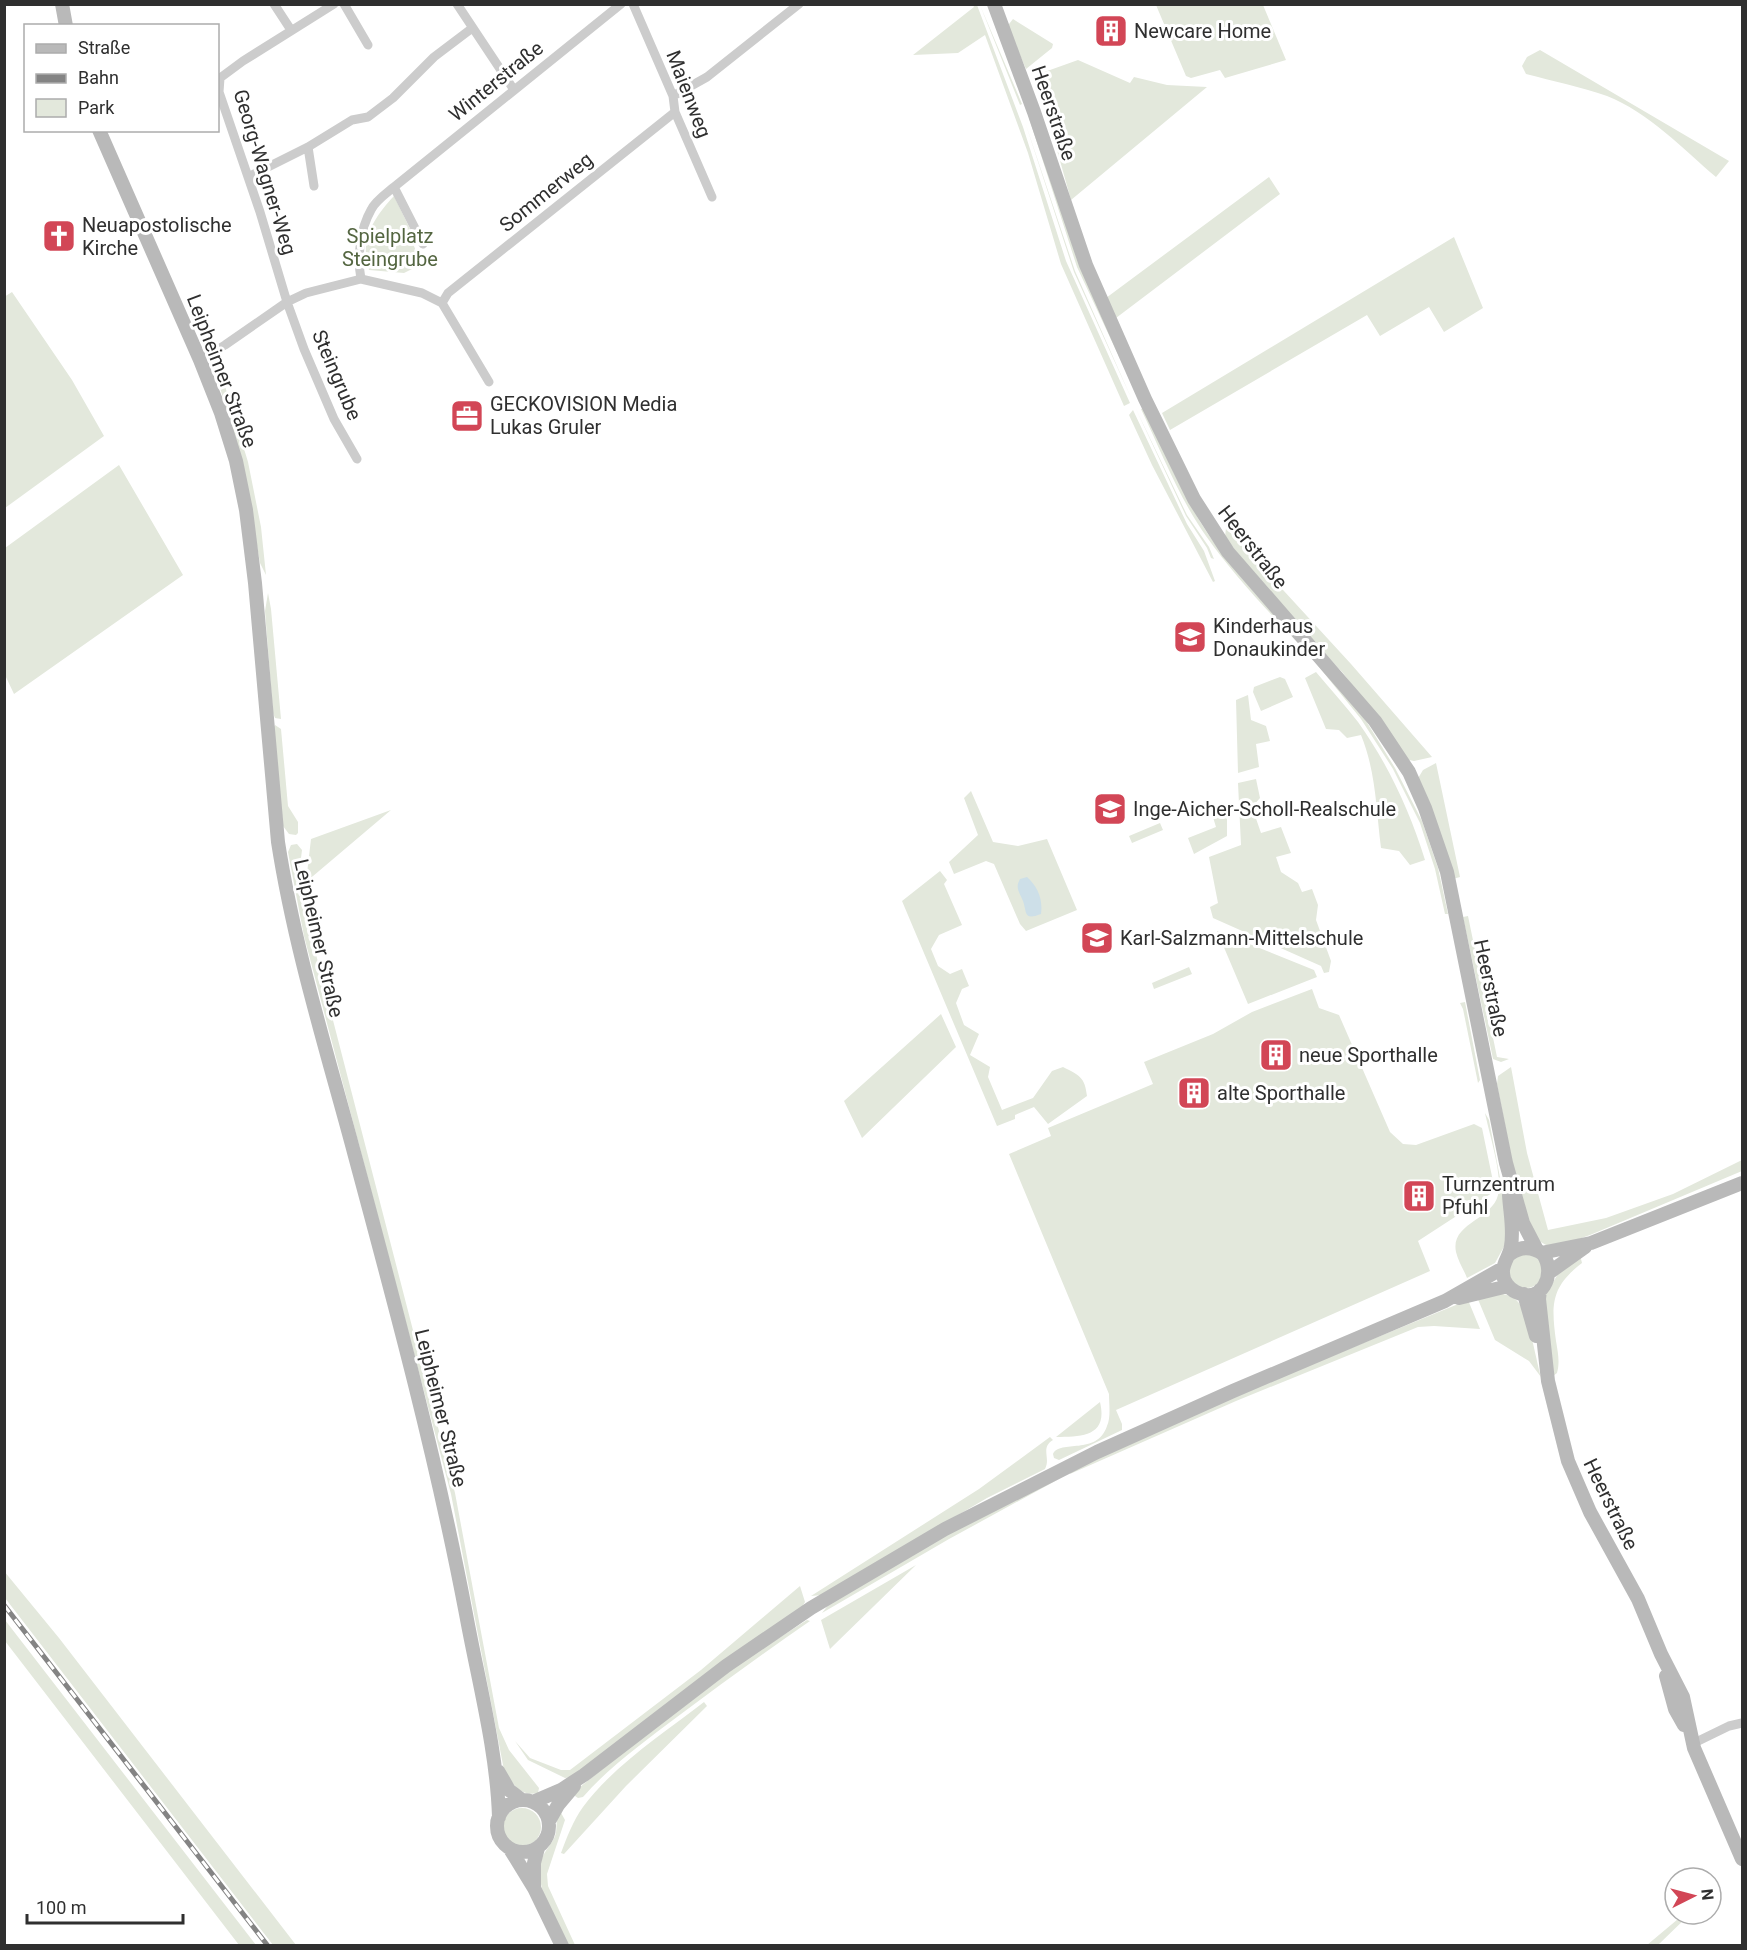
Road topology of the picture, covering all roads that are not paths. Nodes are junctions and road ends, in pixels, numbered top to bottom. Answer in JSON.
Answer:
{"nodes":[{"id":1,"x":62,"y":4,"type":"edge"},
{"id":2,"x":274,"y":4,"type":"edge"},
{"id":3,"x":334,"y":4,"type":"edge"},
{"id":4,"x":344,"y":4,"type":"edge"},
{"id":5,"x":457,"y":4,"type":"edge"},
{"id":6,"x":621,"y":4,"type":"edge"},
{"id":7,"x":633,"y":4,"type":"edge"},
{"id":8,"x":799,"y":4,"type":"edge"},
{"id":9,"x":994,"y":5,"type":"edge"},
{"id":10,"x":66,"y":24,"type":"edge"},
{"id":11,"x":471,"y":29,"type":"junction"},
{"id":12,"x":291,"y":30,"type":"junction"},
{"id":13,"x":368,"y":45,"type":"dead end"},
{"id":14,"x":514,"y":90,"type":"junction"},
{"id":15,"x":673,"y":96,"type":"junction"},
{"id":16,"x":675,"y":112,"type":"junction"},
{"id":17,"x":100,"y":132,"type":"edge"},
{"id":18,"x":308,"y":147,"type":"junction"},
{"id":19,"x":248,"y":177,"type":"junction"},
{"id":20,"x":314,"y":186,"type":"dead end"},
{"id":21,"x":394,"y":187,"type":"junction"},
{"id":22,"x":712,"y":196,"type":"dead end"},
{"id":23,"x":423,"y":244,"type":"dead end"},
{"id":24,"x":361,"y":279,"type":"junction"},
{"id":25,"x":287,"y":302,"type":"junction"},
{"id":26,"x":442,"y":303,"type":"junction"},
{"id":27,"x":200,"y":360,"type":"junction"},
{"id":28,"x":489,"y":382,"type":"dead end"},
{"id":29,"x":357,"y":459,"type":"dead end"},
{"id":30,"x":1506,"y":1163,"type":"junction"},
{"id":31,"x":1743,"y":1183,"type":"edge"},
{"id":32,"x":1591,"y":1243,"type":"junction"},
{"id":33,"x":1539,"y":1251,"type":"junction"},
{"id":34,"x":1510,"y":1254,"type":"junction"},
{"id":35,"x":1503,"y":1268,"type":"junction"},
{"id":36,"x":1550,"y":1272,"type":"junction"},
{"id":37,"x":1508,"y":1286,"type":"junction"},
{"id":38,"x":1540,"y":1290,"type":"junction"},
{"id":39,"x":1524,"y":1294,"type":"junction"},
{"id":40,"x":1446,"y":1301,"type":"junction"},
{"id":41,"x":1545,"y":1364,"type":"junction"},
{"id":42,"x":1743,"y":1723,"type":"edge"},
{"id":43,"x":1691,"y":1741,"type":"junction"},
{"id":44,"x":494,"y":1764,"type":"junction"},
{"id":45,"x":584,"y":1775,"type":"junction"},
{"id":46,"x":528,"y":1801,"type":"junction"},
{"id":47,"x":499,"y":1817,"type":"junction"},
{"id":48,"x":549,"y":1821,"type":"junction"},
{"id":49,"x":538,"y":1848,"type":"junction"},
{"id":50,"x":510,"y":1849,"type":"junction"},
{"id":51,"x":1743,"y":1859,"type":"edge"},
{"id":52,"x":534,"y":1888,"type":"junction"},
{"id":53,"x":562,"y":1946,"type":"edge"}],
"edges":[{"from":1,"to":10,"type":"street"},
{"from":2,"to":12,"type":"street"},
{"from":3,"to":12,"type":"street","name":"Georg-Wagner-Weg"},
{"from":4,"to":13,"type":"street"},
{"from":5,"to":11,"type":"street"},
{"from":6,"to":14,"type":"street","name":"Winterstraße"},
{"from":7,"to":15,"type":"street","name":"Maienweg"},
{"from":8,"to":15,"type":"street"},
{"from":9,"to":30,"type":"street","name":"Heerstraße"},
{"from":11,"to":14,"type":"street"},
{"from":11,"to":18,"type":"street"},
{"from":12,"to":19,"type":"street","name":"Georg-Wagner-Weg"},
{"from":14,"to":21,"type":"street","name":"Winterstraße"},
{"from":15,"to":16,"type":"street","name":"Maienweg"},
{"from":16,"to":22,"type":"street","name":"Maienweg"},
{"from":16,"to":26,"type":"street","name":"Sommerweg"},
{"from":17,"to":27,"type":"street","name":"Leipheimer Straße"},
{"from":18,"to":19,"type":"street"},
{"from":18,"to":20,"type":"street"},
{"from":19,"to":25,"type":"street","name":"Georg-Wagner-Weg"},
{"from":21,"to":23,"type":"street"},
{"from":21,"to":24,"type":"street","name":"Winterstraße"},
{"from":24,"to":25,"type":"street"},
{"from":24,"to":26,"type":"street"},
{"from":25,"to":27,"type":"street"},
{"from":25,"to":29,"type":"street","name":"Steingrube"},
{"from":26,"to":28,"type":"street"},
{"from":27,"to":44,"type":"street","name":"Leipheimer Straße"},
{"from":30,"to":33,"type":"street","name":"Heerstraße"},
{"from":30,"to":34,"type":"street","name":"Heerstraße"},
{"from":31,"to":32,"type":"street"},
{"from":32,"to":33,"type":"street"},
{"from":32,"to":36,"type":"street"},
{"from":33,"to":34,"type":"street"},
{"from":33,"to":36,"type":"street"},
{"from":34,"to":35,"type":"street","name":"Heerstraße"},
{"from":35,"to":37,"type":"street"},
{"from":35,"to":40,"type":"street"},
{"from":36,"to":38,"type":"street"},
{"from":37,"to":39,"type":"street"},
{"from":37,"to":40,"type":"street"},
{"from":38,"to":39,"type":"street"},
{"from":38,"to":41,"type":"street","name":"Heerstraße"},
{"from":39,"to":41,"type":"street","name":"Heerstraße"},
{"from":40,"to":45,"type":"street"},
{"from":41,"to":43,"type":"street","name":"Heerstraße"},
{"from":42,"to":43,"type":"street"},
{"from":43,"to":51,"type":"street","name":"Heerstraße"},
{"from":44,"to":46,"type":"street","name":"Leipheimer Straße"},
{"from":44,"to":47,"type":"street","name":"Leipheimer Straße"},
{"from":45,"to":46,"type":"street"},
{"from":45,"to":48,"type":"street"},
{"from":46,"to":47,"type":"street"},
{"from":46,"to":48,"type":"street"},
{"from":47,"to":50,"type":"street"},
{"from":48,"to":49,"type":"street"},
{"from":49,"to":50,"type":"street"},
{"from":49,"to":52,"type":"street"},
{"from":50,"to":52,"type":"street"},
{"from":52,"to":53,"type":"street"}]}
